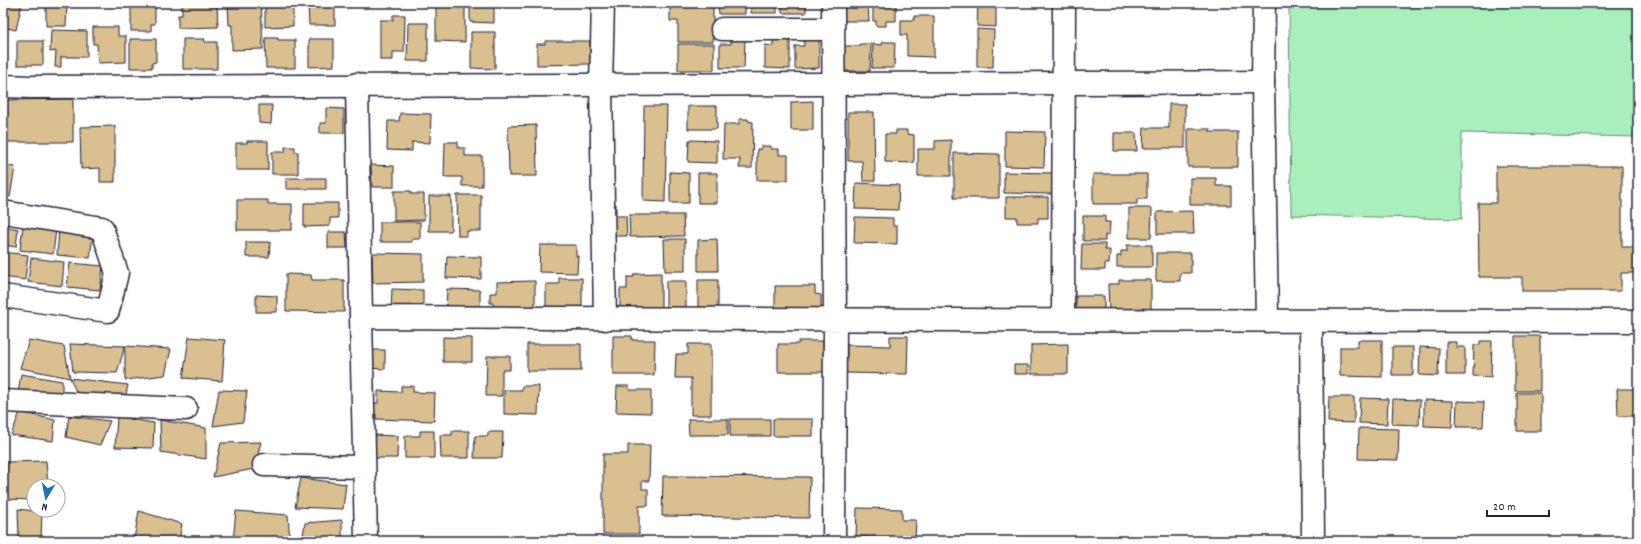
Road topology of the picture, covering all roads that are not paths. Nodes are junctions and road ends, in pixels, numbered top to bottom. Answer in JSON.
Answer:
{"nodes":[{"id":1,"x":603,"y":3,"type":"edge"},
{"id":2,"x":833,"y":3,"type":"edge"},
{"id":3,"x":1064,"y":3,"type":"edge"},
{"id":4,"x":1264,"y":3,"type":"edge"},
{"id":5,"x":722,"y":29,"type":"dead end"},
{"id":6,"x":833,"y":29,"type":"junction"},
{"id":7,"x":1263,"y":82,"type":"junction"},
{"id":8,"x":357,"y":84,"type":"junction"},
{"id":9,"x":1064,"y":84,"type":"junction"},
{"id":10,"x":833,"y":85,"type":"junction"},
{"id":11,"x":3,"y":86,"type":"edge"},
{"id":12,"x":601,"y":86,"type":"junction"},
{"id":13,"x":3,"y":212,"type":"edge"},
{"id":14,"x":3,"y":296,"type":"edge"},
{"id":15,"x":361,"y":317,"type":"junction"},
{"id":16,"x":605,"y":319,"type":"junction"},
{"id":17,"x":1063,"y":319,"type":"junction"},
{"id":18,"x":835,"y":321,"type":"junction"},
{"id":19,"x":1267,"y":321,"type":"junction"},
{"id":20,"x":1311,"y":321,"type":"junction"},
{"id":21,"x":1638,"y":321,"type":"edge"},
{"id":22,"x":3,"y":400,"type":"edge"},
{"id":23,"x":186,"y":409,"type":"dead end"},
{"id":24,"x":264,"y":465,"type":"dead end"},
{"id":25,"x":364,"y":467,"type":"junction"},
{"id":26,"x":366,"y":541,"type":"edge"},
{"id":27,"x":834,"y":541,"type":"edge"},
{"id":28,"x":1313,"y":541,"type":"edge"}],
"edges":[{"from":1,"to":12,"type":"street"},
{"from":2,"to":6,"type":"street"},
{"from":3,"to":9,"type":"street"},
{"from":4,"to":7,"type":"street"},
{"from":5,"to":6,"type":"street"},
{"from":6,"to":10,"type":"street"},
{"from":7,"to":9,"type":"street"},
{"from":7,"to":19,"type":"street"},
{"from":8,"to":11,"type":"street"},
{"from":8,"to":12,"type":"street"},
{"from":8,"to":15,"type":"street"},
{"from":9,"to":10,"type":"street"},
{"from":9,"to":17,"type":"street"},
{"from":10,"to":12,"type":"street"},
{"from":10,"to":18,"type":"street"},
{"from":12,"to":16,"type":"street"},
{"from":13,"to":14,"type":"street"},
{"from":15,"to":16,"type":"street"},
{"from":15,"to":25,"type":"street"},
{"from":16,"to":18,"type":"street"},
{"from":17,"to":18,"type":"street"},
{"from":17,"to":19,"type":"street"},
{"from":18,"to":27,"type":"street"},
{"from":19,"to":20,"type":"street"},
{"from":20,"to":21,"type":"street"},
{"from":20,"to":28,"type":"street"},
{"from":22,"to":23,"type":"street"},
{"from":24,"to":25,"type":"street"},
{"from":25,"to":26,"type":"street"}]}
